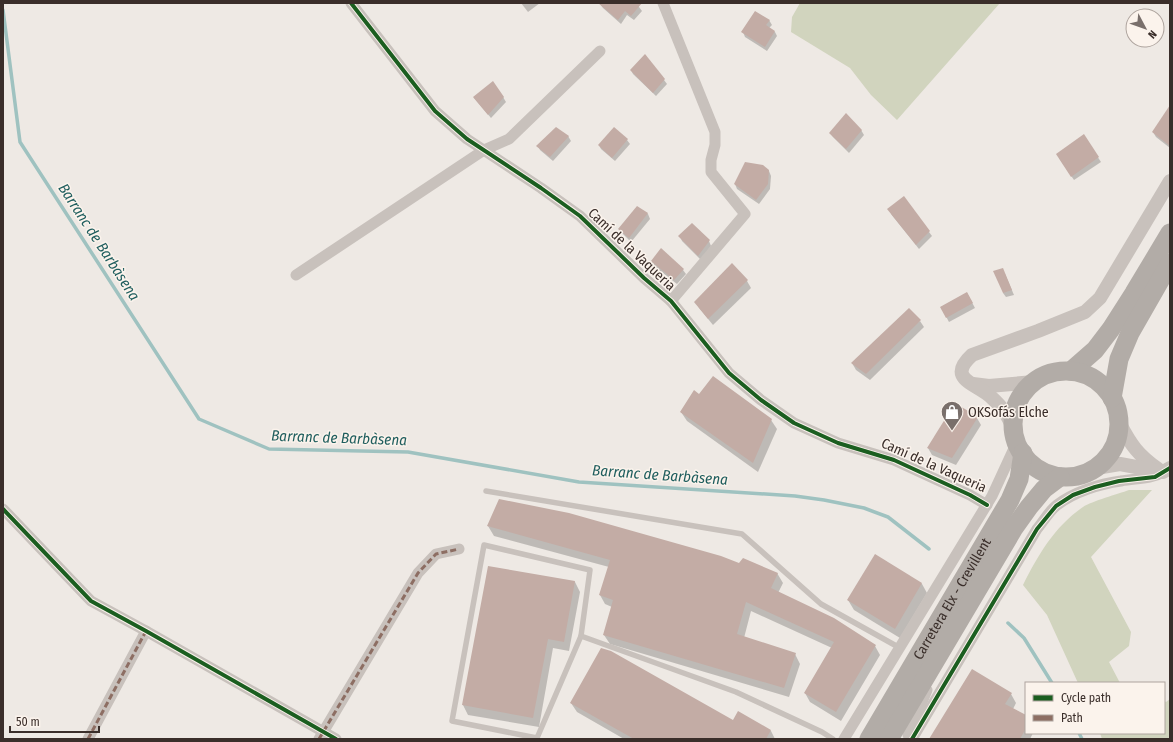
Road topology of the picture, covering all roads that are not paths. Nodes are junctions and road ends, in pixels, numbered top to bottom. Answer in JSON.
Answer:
{"nodes":[{"id":1,"x":351,"y":3,"type":"edge"},
{"id":2,"x":663,"y":3,"type":"edge"},
{"id":3,"x":600,"y":51,"type":"dead end"},
{"id":4,"x":484,"y":150,"type":"junction"},
{"id":5,"x":1170,"y":181,"type":"edge"},
{"id":6,"x":1170,"y":233,"type":"edge"},
{"id":7,"x":1170,"y":263,"type":"edge"},
{"id":8,"x":296,"y":275,"type":"dead end"},
{"id":9,"x":671,"y":301,"type":"junction"},
{"id":10,"x":1071,"y":371,"type":"junction"},
{"id":11,"x":1034,"y":382,"type":"junction"},
{"id":12,"x":969,"y":383,"type":"junction"},
{"id":13,"x":1112,"y":398,"type":"junction"},
{"id":14,"x":1120,"y":424,"type":"junction"},
{"id":15,"x":1017,"y":441,"type":"junction"},
{"id":16,"x":1096,"y":468,"type":"junction"},
{"id":17,"x":1166,"y":470,"type":"edge"},
{"id":18,"x":1060,"y":477,"type":"junction"},
{"id":19,"x":486,"y":491,"type":"dead end"},
{"id":20,"x":987,"y":505,"type":"junction"},
{"id":21,"x":3,"y":509,"type":"edge"},
{"id":22,"x":459,"y":549,"type":"dead end"},
{"id":23,"x":146,"y":631,"type":"junction"},
{"id":24,"x":581,"y":636,"type":"junction"},
{"id":25,"x":949,"y":639,"type":"junction"},
{"id":26,"x":900,"y":648,"type":"junction"},
{"id":27,"x":899,"y":688,"type":"junction"},
{"id":28,"x":321,"y":735,"type":"edge"},
{"id":29,"x":88,"y":739,"type":"edge"},
{"id":30,"x":336,"y":739,"type":"edge"},
{"id":31,"x":833,"y":739,"type":"edge"},
{"id":32,"x":844,"y":739,"type":"edge"},
{"id":33,"x":859,"y":739,"type":"edge"},
{"id":34,"x":869,"y":739,"type":"edge"},
{"id":35,"x":889,"y":739,"type":"edge"},
{"id":36,"x":906,"y":739,"type":"edge"},
{"id":37,"x":912,"y":739,"type":"edge"}],
"edges":[{"from":1,"to":4,"type":"street","name":"Camí de la Vaqueria"},
{"from":2,"to":9,"type":"street"},
{"from":3,"to":4,"type":"street"},
{"from":4,"to":8,"type":"street"},
{"from":4,"to":9,"type":"street","name":"Camí de la Vaqueria"},
{"from":5,"to":12,"type":"street"},
{"from":6,"to":10,"type":"highway"},
{"from":7,"to":13,"type":"highway"},
{"from":9,"to":20,"type":"street","name":"Camí de la Vaqueria"},
{"from":10,"to":11,"type":"highway"},
{"from":10,"to":13,"type":"highway"},
{"from":11,"to":12,"type":"street"},
{"from":11,"to":15,"type":"highway"},
{"from":12,"to":15,"type":"street"},
{"from":13,"to":14,"type":"highway"},
{"from":14,"to":16,"type":"highway"},
{"from":14,"to":17,"type":"street"},
{"from":15,"to":18,"type":"highway"},
{"from":15,"to":20,"type":"street"},
{"from":15,"to":27,"type":"highway","name":"Carretera Elx - Crevillent"},
{"from":16,"to":17,"type":"street"},
{"from":16,"to":18,"type":"highway"},
{"from":17,"to":37,"type":"street"},
{"from":18,"to":25,"type":"highway","name":"Carretera Elx - Crevillent"},
{"from":19,"to":26,"type":"lane"},
{"from":20,"to":26,"type":"street"},
{"from":21,"to":23,"type":"street"},
{"from":22,"to":28,"type":"street"},
{"from":23,"to":28,"type":"street"},
{"from":23,"to":29,"type":"street"},
{"from":24,"to":24,"type":"lane"},
{"from":24,"to":31,"type":"lane"},
{"from":25,"to":35,"type":"highway","name":"Carretera Elx - Crevillent"},
{"from":25,"to":36,"type":"street"},
{"from":26,"to":32,"type":"street"},
{"from":27,"to":33,"type":"street"},
{"from":27,"to":34,"type":"highway","name":"Carretera Elx - Crevillent"},
{"from":28,"to":30,"type":"street"}]}
